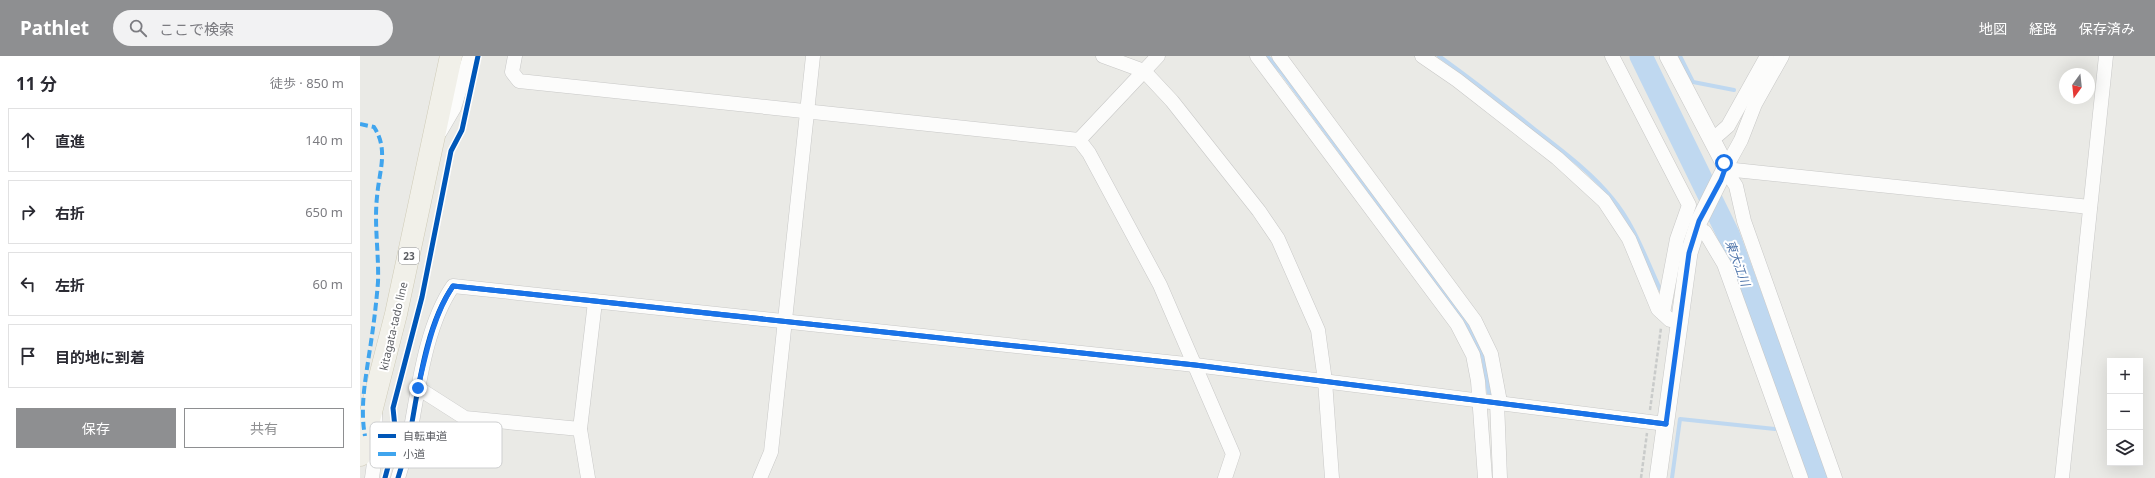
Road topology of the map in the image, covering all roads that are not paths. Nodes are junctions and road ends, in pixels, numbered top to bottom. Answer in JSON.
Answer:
{"nodes":[{"id":1,"x":451,"y":56,"type":"edge"},
{"id":2,"x":470,"y":56,"type":"edge"},
{"id":3,"x":515,"y":56,"type":"edge"},
{"id":4,"x":813,"y":56,"type":"edge"},
{"id":5,"x":1103,"y":56,"type":"edge"},
{"id":6,"x":1158,"y":56,"type":"edge"},
{"id":7,"x":1257,"y":56,"type":"edge"},
{"id":8,"x":1279,"y":56,"type":"edge"},
{"id":9,"x":1422,"y":56,"type":"edge"},
{"id":10,"x":1612,"y":56,"type":"edge"},
{"id":11,"x":1668,"y":56,"type":"edge"},
{"id":12,"x":1766,"y":56,"type":"edge"},
{"id":13,"x":1782,"y":56,"type":"edge"},
{"id":14,"x":2106,"y":56,"type":"edge"},
{"id":15,"x":1144,"y":71,"type":"junction"},
{"id":16,"x":808,"y":111,"type":"junction"},
{"id":17,"x":1079,"y":140,"type":"junction"},
{"id":18,"x":1712,"y":140,"type":"junction"},
{"id":19,"x":433,"y":143,"type":"junction"},
{"id":20,"x":1723,"y":174,"type":"junction"},
{"id":21,"x":2090,"y":207,"type":"junction"},
{"id":22,"x":1697,"y":224,"type":"junction"},
{"id":23,"x":595,"y":302,"type":"junction"},
{"id":24,"x":1662,"y":313,"type":"junction"},
{"id":25,"x":785,"y":322,"type":"junction"},
{"id":26,"x":1680,"y":322,"type":"junction"},
{"id":27,"x":1195,"y":365,"type":"junction"},
{"id":28,"x":1326,"y":380,"type":"junction"},
{"id":29,"x":418,"y":388,"type":"junction"},
{"id":30,"x":1491,"y":401,"type":"junction"},
{"id":31,"x":374,"y":405,"type":"junction"},
{"id":32,"x":376,"y":422,"type":"edge"},
{"id":33,"x":412,"y":422,"type":"edge"},
{"id":34,"x":1666,"y":424,"type":"junction"},
{"id":35,"x":580,"y":429,"type":"junction"},
{"id":36,"x":360,"y":454,"type":"edge"},
{"id":37,"x":374,"y":468,"type":"edge"},
{"id":38,"x":401,"y":468,"type":"edge"},
{"id":39,"x":372,"y":478,"type":"edge"},
{"id":40,"x":398,"y":478,"type":"edge"},
{"id":41,"x":588,"y":478,"type":"edge"},
{"id":42,"x":760,"y":478,"type":"edge"},
{"id":43,"x":1225,"y":478,"type":"edge"},
{"id":44,"x":1332,"y":478,"type":"edge"},
{"id":45,"x":1484,"y":478,"type":"edge"},
{"id":46,"x":1500,"y":478,"type":"edge"},
{"id":47,"x":1658,"y":478,"type":"edge"},
{"id":48,"x":1801,"y":478,"type":"edge"},
{"id":49,"x":1835,"y":478,"type":"edge"},
{"id":50,"x":2062,"y":478,"type":"edge"}],
"edges":[{"from":1,"to":19,"type":"main road","name":"kitagata-tado line","number":"23"},
{"from":2,"to":19,"type":"street"},
{"from":3,"to":16,"type":"street"},
{"from":4,"to":16,"type":"street"},
{"from":5,"to":15,"type":"street"},
{"from":6,"to":15,"type":"street"},
{"from":7,"to":30,"type":"street"},
{"from":8,"to":30,"type":"street"},
{"from":9,"to":24,"type":"street"},
{"from":10,"to":24,"type":"street"},
{"from":11,"to":18,"type":"street"},
{"from":12,"to":18,"type":"street"},
{"from":13,"to":20,"type":"street"},
{"from":14,"to":21,"type":"street"},
{"from":15,"to":17,"type":"street"},
{"from":15,"to":28,"type":"street"},
{"from":16,"to":17,"type":"street"},
{"from":16,"to":25,"type":"street"},
{"from":17,"to":27,"type":"street"},
{"from":18,"to":20,"type":"street"},
{"from":19,"to":31,"type":"main road","name":"kitagata-tado line","number":"23"},
{"from":20,"to":21,"type":"street"},
{"from":20,"to":22,"type":"street"},
{"from":20,"to":49,"type":"street"},
{"from":21,"to":50,"type":"street"},
{"from":22,"to":26,"type":"street"},
{"from":22,"to":48,"type":"street"},
{"from":23,"to":25,"type":"street"},
{"from":23,"to":29,"type":"street"},
{"from":23,"to":35,"type":"street"},
{"from":24,"to":26,"type":"street"},
{"from":25,"to":27,"type":"street"},
{"from":25,"to":42,"type":"street"},
{"from":26,"to":34,"type":"street"},
{"from":27,"to":28,"type":"street"},
{"from":27,"to":43,"type":"street"},
{"from":28,"to":30,"type":"street"},
{"from":28,"to":44,"type":"street"},
{"from":29,"to":33,"type":"street"},
{"from":29,"to":35,"type":"street"},
{"from":30,"to":34,"type":"street"},
{"from":30,"to":45,"type":"street"},
{"from":30,"to":46,"type":"street"},
{"from":31,"to":32,"type":"street"},
{"from":31,"to":36,"type":"main road","name":"kitagata-tado line","number":"23"},
{"from":34,"to":47,"type":"street"},
{"from":35,"to":41,"type":"street"},
{"from":37,"to":39,"type":"street"},
{"from":38,"to":40,"type":"street"}]}
